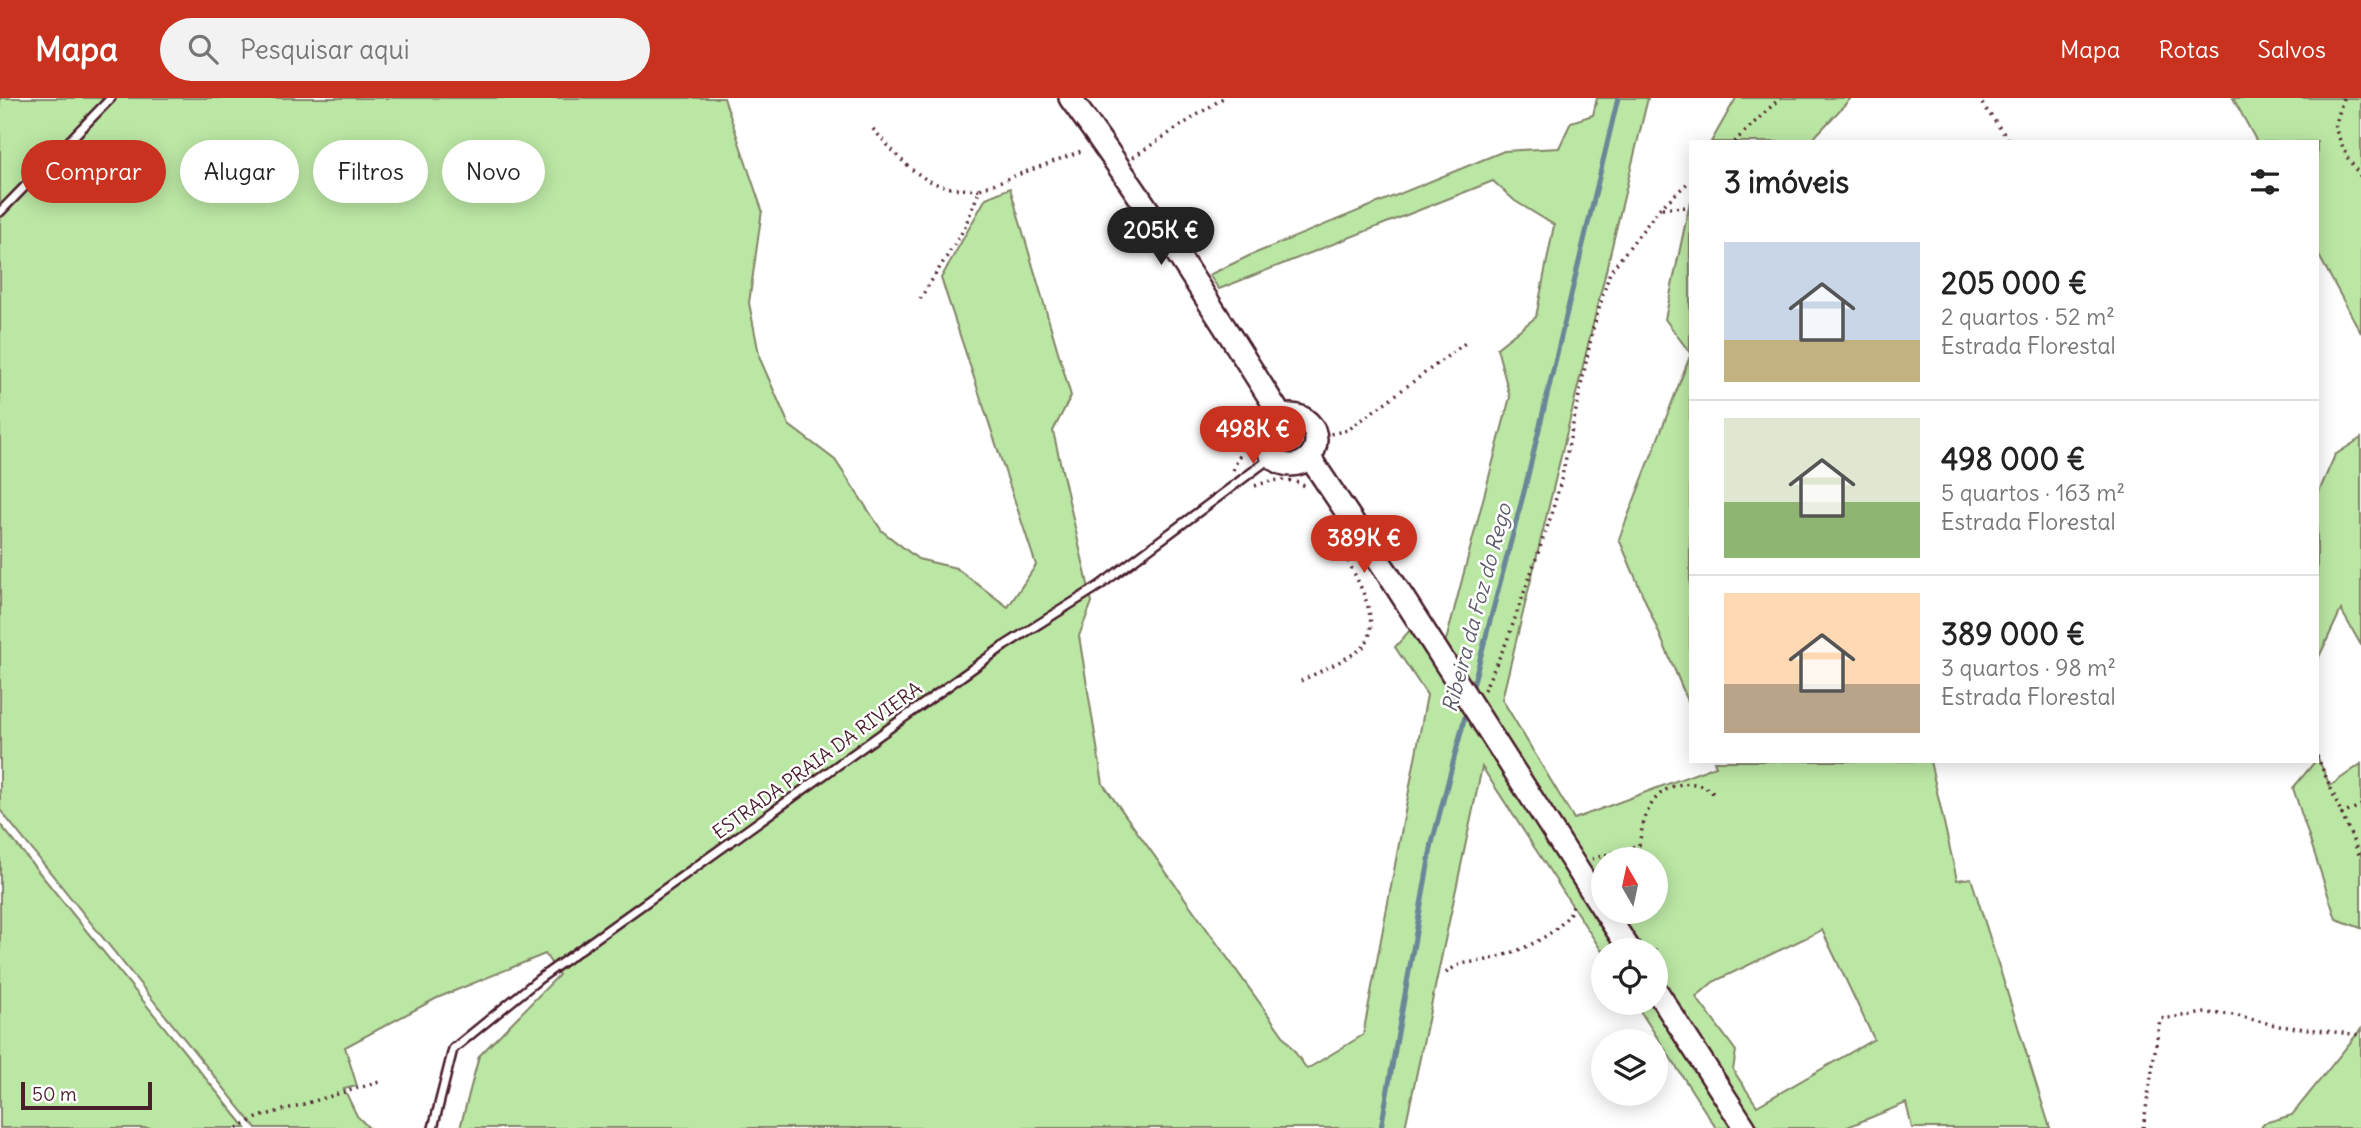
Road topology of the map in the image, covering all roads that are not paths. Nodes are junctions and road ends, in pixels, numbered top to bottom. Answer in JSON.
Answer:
{"nodes":[{"id":1,"x":111,"y":98,"type":"edge"},
{"id":2,"x":1070,"y":98,"type":"edge"},
{"id":3,"x":0,"y":212,"type":"edge"},
{"id":4,"x":1281,"y":416,"type":"junction"},
{"id":5,"x":1272,"y":457,"type":"junction"},
{"id":6,"x":1310,"y":457,"type":"junction"},
{"id":7,"x":1591,"y":890,"type":"edge"},
{"id":8,"x":1668,"y":1009,"type":"edge"},
{"id":9,"x":433,"y":1128,"type":"edge"},
{"id":10,"x":1745,"y":1128,"type":"edge"}],
"edges":[{"from":1,"to":3,"type":"lane"},
{"from":2,"to":4,"type":"main road"},
{"from":4,"to":5,"type":"main road"},
{"from":4,"to":6,"type":"main road"},
{"from":5,"to":6,"type":"main road"},
{"from":5,"to":9,"type":"lane","name":"ESTRADA PRAIA DA RIVIERA"},
{"from":6,"to":7,"type":"main road"},
{"from":8,"to":10,"type":"main road"}]}
